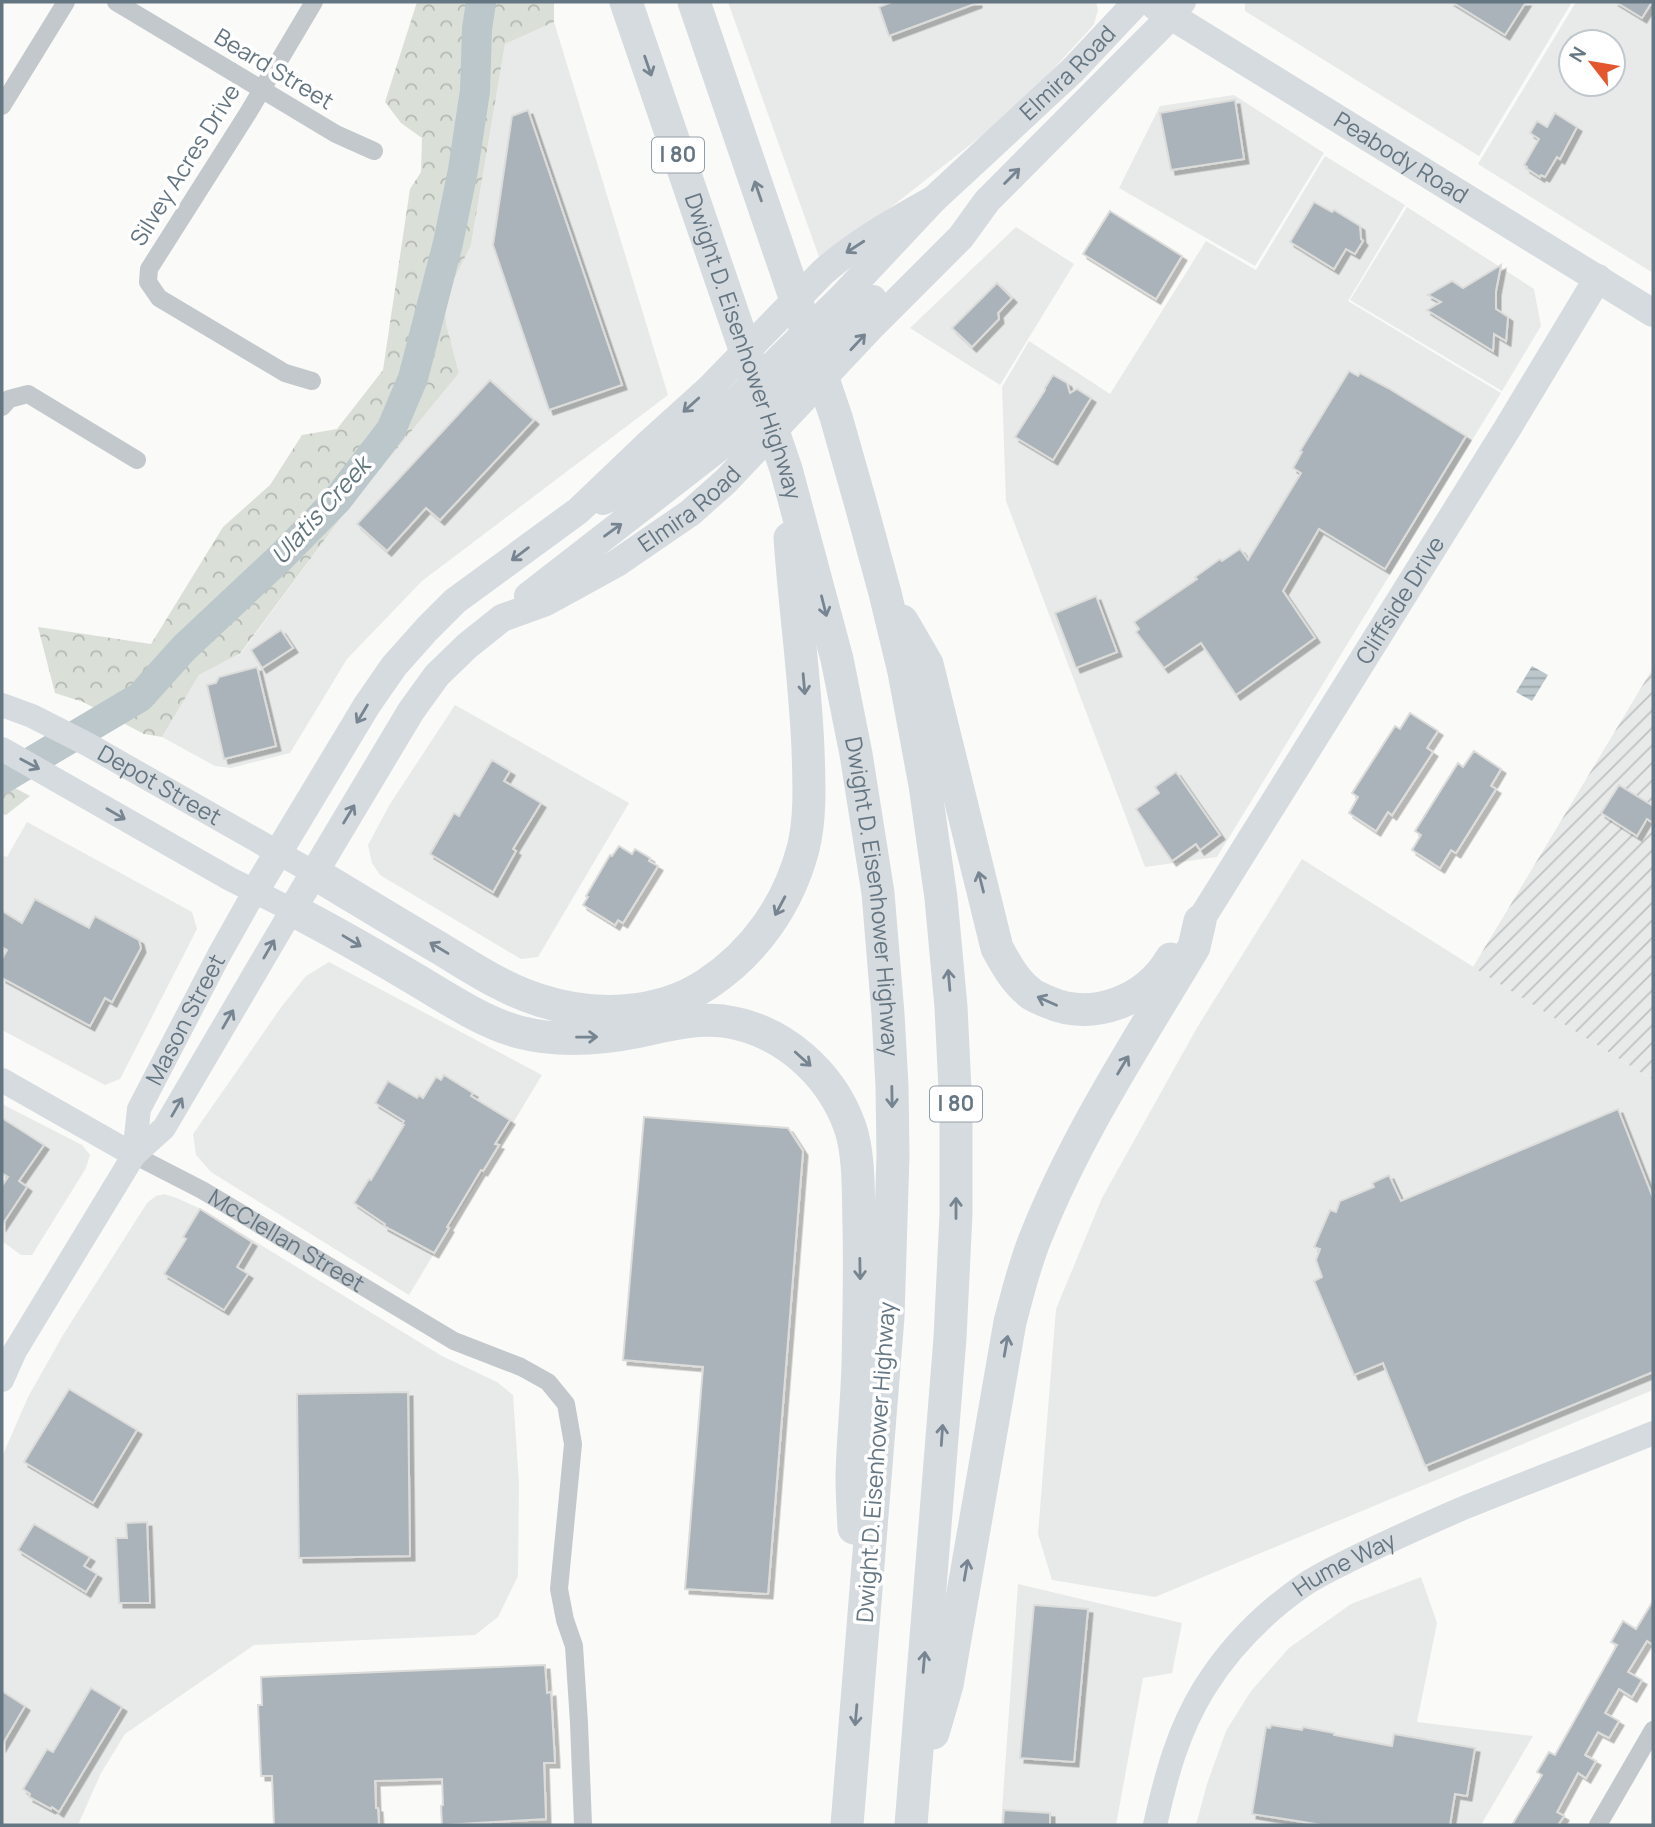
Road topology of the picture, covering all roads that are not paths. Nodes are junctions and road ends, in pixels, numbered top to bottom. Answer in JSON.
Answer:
{"nodes":[{"id":1,"x":66,"y":2,"type":"edge"},
{"id":2,"x":116,"y":2,"type":"edge"},
{"id":3,"x":314,"y":2,"type":"edge"},
{"id":4,"x":626,"y":2,"type":"edge"},
{"id":5,"x":694,"y":2,"type":"edge"},
{"id":6,"x":1137,"y":2,"type":"edge"},
{"id":7,"x":1168,"y":6,"type":"edge"},
{"id":8,"x":262,"y":90,"type":"junction"},
{"id":9,"x":2,"y":106,"type":"edge"},
{"id":10,"x":374,"y":150,"type":"dead end"},
{"id":11,"x":1598,"y":278,"type":"junction"},
{"id":12,"x":1653,"y":313,"type":"edge"},
{"id":13,"x":312,"y":381,"type":"dead end"},
{"id":14,"x":2,"y":407,"type":"edge"},
{"id":15,"x":137,"y":460,"type":"dead end"},
{"id":16,"x":786,"y":469,"type":"junction"},
{"id":17,"x":885,"y":593,"type":"junction"},
{"id":18,"x":2,"y":705,"type":"edge"},
{"id":19,"x":2,"y":749,"type":"edge"},
{"id":20,"x":279,"y":853,"type":"junction"},
{"id":21,"x":313,"y":873,"type":"junction"},
{"id":22,"x":255,"y":891,"type":"junction"},
{"id":23,"x":292,"y":910,"type":"junction"},
{"id":24,"x":1200,"y":921,"type":"junction"},
{"id":25,"x":2,"y":1080,"type":"edge"},
{"id":26,"x":134,"y":1155,"type":"junction"},
{"id":27,"x":2,"y":1380,"type":"edge"},
{"id":28,"x":1653,"y":1433,"type":"edge"},
{"id":29,"x":860,"y":1670,"type":"junction"},
{"id":30,"x":1653,"y":1730,"type":"edge"},
{"id":31,"x":912,"y":1814,"type":"edge"},
{"id":32,"x":583,"y":1825,"type":"edge"},
{"id":33,"x":847,"y":1825,"type":"edge"},
{"id":34,"x":1155,"y":1825,"type":"edge"},
{"id":35,"x":1598,"y":1825,"type":"edge"}],
"edges":[{"from":1,"to":9,"type":"street"},
{"from":2,"to":8,"type":"street","name":"Beard Street"},
{"from":3,"to":8,"type":"street"},
{"from":4,"to":16,"type":"highway","name":"Dwight D. Eisenhower Highway","number":"I 80","one_way":true},
{"from":17,"to":5,"type":"highway","number":"I 80","one_way":true},
{"from":6,"to":20,"type":"main road","name":"Elmira Road","one_way":true},
{"from":7,"to":11,"type":"main road","name":"Peabody Road"},
{"from":21,"to":7,"type":"main road","name":"Elmira Road","one_way":true},
{"from":8,"to":10,"type":"street","name":"Beard Street"},
{"from":8,"to":13,"type":"street","name":"Silvey Acres Drive"},
{"from":11,"to":12,"type":"main road","name":"Peabody Road"},
{"from":11,"to":24,"type":"main road","name":"Cliffside Drive"},
{"from":14,"to":15,"type":"street"},
{"from":16,"to":21,"type":"highway","one_way":true},
{"from":16,"to":29,"type":"highway","name":"Dwight D. Eisenhower Highway","number":"I 80","one_way":true},
{"from":24,"to":17,"type":"highway","one_way":true},
{"from":31,"to":17,"type":"highway","number":"I 80","one_way":true},
{"from":18,"to":20,"type":"main road","name":"Depot Street"},
{"from":19,"to":22,"type":"main road","name":"Depot Street","one_way":true},
{"from":20,"to":21,"type":"main road","name":"Depot Street"},
{"from":20,"to":22,"type":"main road","name":"Elmira Road"},
{"from":21,"to":23,"type":"main road","name":"Elmira Road"},
{"from":22,"to":23,"type":"main road","name":"Depot Street"},
{"from":22,"to":26,"type":"main road","name":"Mason Street"},
{"from":26,"to":23,"type":"main road","name":"Mason Street","one_way":true},
{"from":23,"to":29,"type":"highway","one_way":true},
{"from":31,"to":24,"type":"highway","one_way":true},
{"from":25,"to":26,"type":"main road","name":"McClellan Street"},
{"from":26,"to":27,"type":"main road","name":"Mason Street"},
{"from":26,"to":32,"type":"street","name":"McClellan Street"},
{"from":28,"to":34,"type":"main road","name":"Hume Way"},
{"from":29,"to":33,"type":"highway","name":"Dwight D. Eisenhower Highway","number":"I 80","one_way":true},
{"from":30,"to":35,"type":"street"}]}
